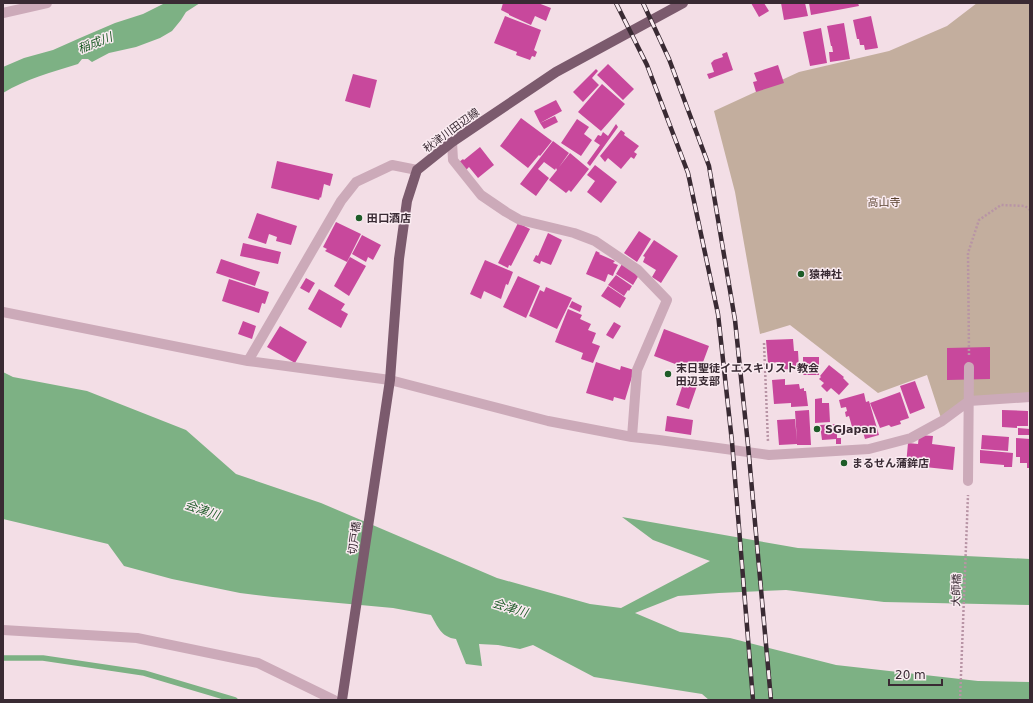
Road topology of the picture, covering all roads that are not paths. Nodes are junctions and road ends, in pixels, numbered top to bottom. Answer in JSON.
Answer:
{"nodes":[{"id":1,"x":47,"y":3,"type":"edge"},
{"id":2,"x":683,"y":3,"type":"edge"},
{"id":3,"x":3,"y":13,"type":"edge"},
{"id":4,"x":452,"y":142,"type":"junction"},
{"id":5,"x":417,"y":170,"type":"junction"},
{"id":6,"x":3,"y":312,"type":"edge"},
{"id":7,"x":248,"y":361,"type":"junction"},
{"id":8,"x":969,"y":367,"type":"road end"},
{"id":9,"x":390,"y":380,"type":"junction"},
{"id":10,"x":1030,"y":398,"type":"edge"},
{"id":11,"x":969,"y":401,"type":"junction"},
{"id":12,"x":632,"y":437,"type":"junction"},
{"id":13,"x":968,"y":481,"type":"road end"},
{"id":14,"x":3,"y":630,"type":"edge"},
{"id":15,"x":334,"y":700,"type":"edge"},
{"id":16,"x":342,"y":700,"type":"edge"}],
"edges":[{"from":1,"to":3,"type":"street"},
{"from":2,"to":4,"type":"main road","name":"秋津川田辺線"},
{"from":4,"to":5,"type":"main road","name":"秋津川田辺線"},
{"from":4,"to":12,"type":"street"},
{"from":5,"to":7,"type":"street"},
{"from":5,"to":9,"type":"main road"},
{"from":6,"to":7,"type":"street"},
{"from":7,"to":9,"type":"street"},
{"from":8,"to":11,"type":"street"},
{"from":9,"to":12,"type":"street"},
{"from":9,"to":16,"type":"main road","name":"切戸橋"},
{"from":10,"to":11,"type":"street"},
{"from":11,"to":12,"type":"street"},
{"from":11,"to":13,"type":"street"},
{"from":14,"to":15,"type":"street"}]}
